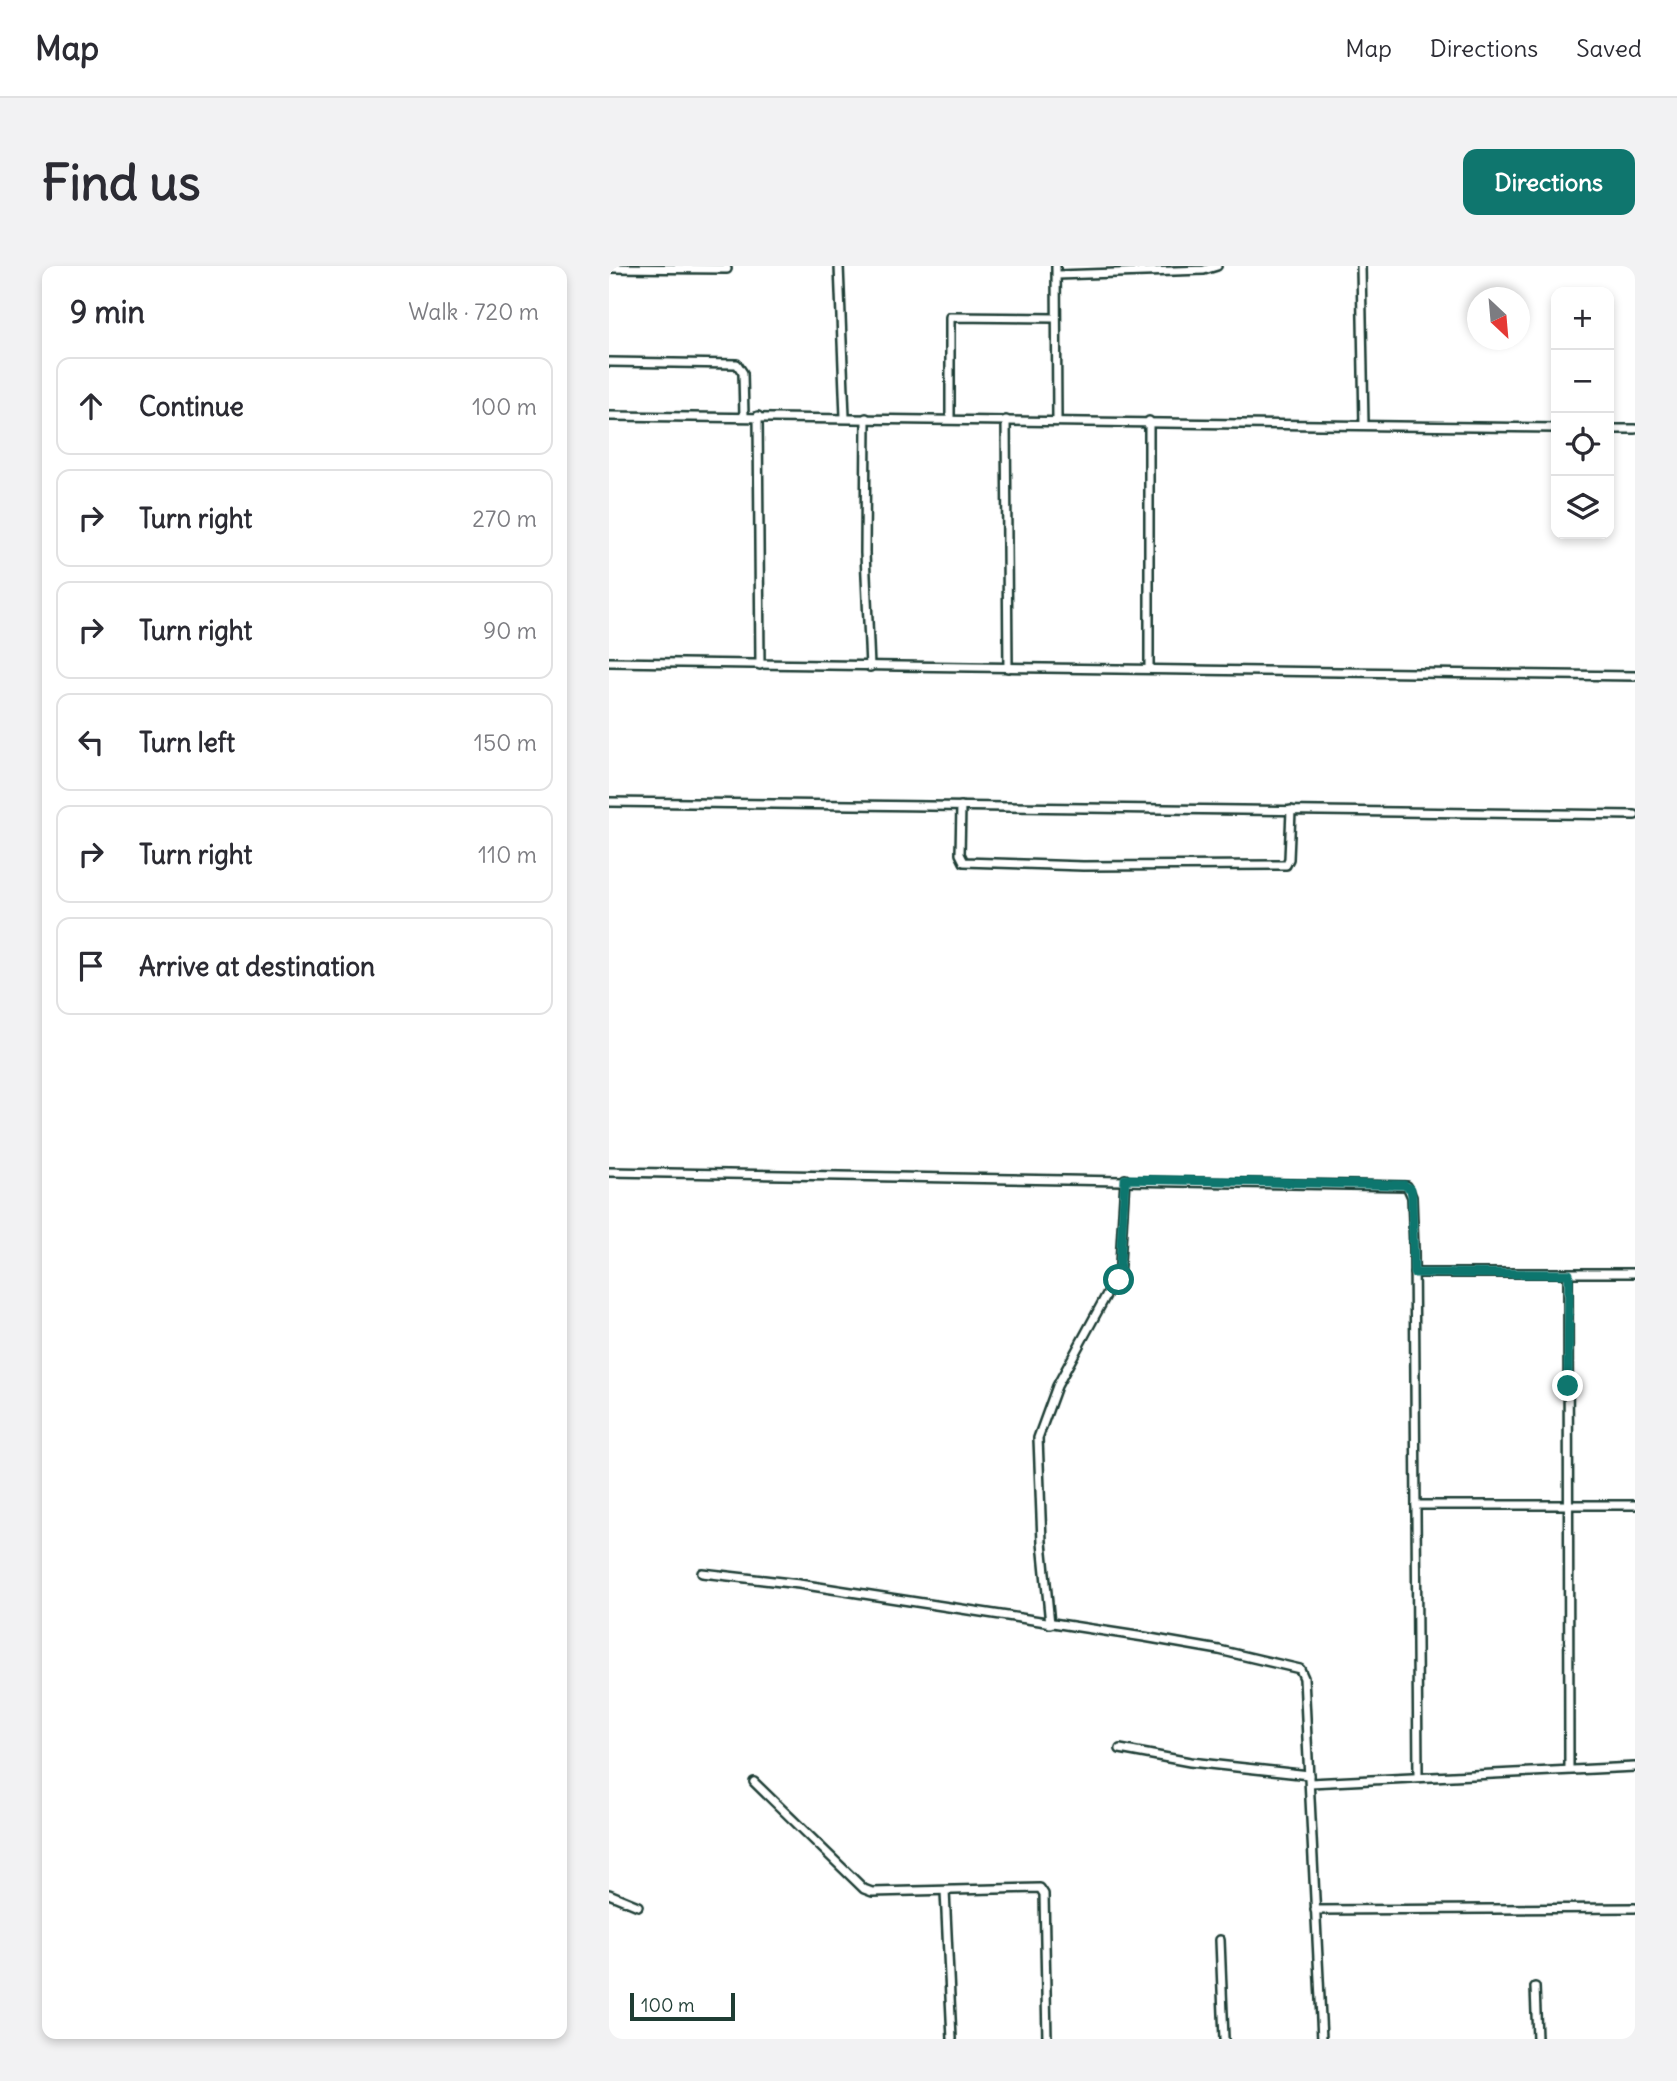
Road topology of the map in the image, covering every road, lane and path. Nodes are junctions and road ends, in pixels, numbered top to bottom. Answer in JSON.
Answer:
{"nodes":[{"id":1,"x":839,"y":266,"type":"edge"},
{"id":2,"x":1217,"y":266,"type":"edge"},
{"id":3,"x":1361,"y":266,"type":"edge"},
{"id":4,"x":609,"y":268,"type":"edge"},
{"id":5,"x":727,"y":270,"type":"dead end"},
{"id":6,"x":1056,"y":270,"type":"edge"},
{"id":7,"x":1055,"y":318,"type":"junction"},
{"id":8,"x":609,"y":362,"type":"edge"},
{"id":9,"x":609,"y":416,"type":"edge"},
{"id":10,"x":744,"y":416,"type":"junction"},
{"id":11,"x":758,"y":416,"type":"junction"},
{"id":12,"x":845,"y":417,"type":"junction"},
{"id":13,"x":866,"y":418,"type":"junction"},
{"id":14,"x":950,"y":418,"type":"junction"},
{"id":15,"x":1006,"y":420,"type":"junction"},
{"id":16,"x":1057,"y":420,"type":"junction"},
{"id":17,"x":1149,"y":421,"type":"junction"},
{"id":18,"x":1364,"y":425,"type":"junction"},
{"id":19,"x":1551,"y":428,"type":"edge"},
{"id":20,"x":1614,"y":429,"type":"edge"},
{"id":21,"x":1635,"y":429,"type":"edge"},
{"id":22,"x":609,"y":662,"type":"edge"},
{"id":23,"x":760,"y":665,"type":"junction"},
{"id":24,"x":870,"y":667,"type":"junction"},
{"id":25,"x":1008,"y":668,"type":"junction"},
{"id":26,"x":1149,"y":668,"type":"junction"},
{"id":27,"x":1635,"y":676,"type":"edge"},
{"id":28,"x":609,"y":802,"type":"edge"},
{"id":29,"x":961,"y":806,"type":"junction"},
{"id":30,"x":1291,"y":810,"type":"junction"},
{"id":31,"x":1635,"y":815,"type":"edge"},
{"id":32,"x":609,"y":1172,"type":"edge"},
{"id":33,"x":1125,"y":1179,"type":"junction"},
{"id":34,"x":1414,"y":1273,"type":"junction"},
{"id":35,"x":1635,"y":1273,"type":"edge"},
{"id":36,"x":1569,"y":1274,"type":"junction"},
{"id":37,"x":1416,"y":1505,"type":"junction"},
{"id":38,"x":1635,"y":1505,"type":"edge"},
{"id":39,"x":1570,"y":1506,"type":"junction"},
{"id":40,"x":702,"y":1573,"type":"dead end"},
{"id":41,"x":1050,"y":1624,"type":"junction"},
{"id":42,"x":1120,"y":1749,"type":"dead end"},
{"id":43,"x":1635,"y":1766,"type":"edge"},
{"id":44,"x":1569,"y":1769,"type":"junction"},
{"id":45,"x":1418,"y":1775,"type":"junction"},
{"id":46,"x":1310,"y":1779,"type":"junction"},
{"id":47,"x":754,"y":1782,"type":"dead end"},
{"id":48,"x":945,"y":1891,"type":"junction"},
{"id":49,"x":609,"y":1894,"type":"edge"},
{"id":50,"x":638,"y":1906,"type":"dead end"},
{"id":51,"x":1635,"y":1908,"type":"edge"},
{"id":52,"x":1315,"y":1910,"type":"junction"},
{"id":53,"x":1220,"y":1940,"type":"dead end"},
{"id":54,"x":1535,"y":1987,"type":"dead end"},
{"id":55,"x":952,"y":2039,"type":"edge"},
{"id":56,"x":1047,"y":2039,"type":"edge"},
{"id":57,"x":1224,"y":2039,"type":"edge"},
{"id":58,"x":1322,"y":2039,"type":"edge"},
{"id":59,"x":1537,"y":2039,"type":"edge"}],
"edges":[{"from":1,"to":12,"type":"street"},
{"from":2,"to":6,"type":"street"},
{"from":3,"to":18,"type":"street"},
{"from":4,"to":5,"type":"street"},
{"from":6,"to":7,"type":"street"},
{"from":7,"to":14,"type":"street"},
{"from":7,"to":16,"type":"street"},
{"from":8,"to":10,"type":"street"},
{"from":9,"to":10,"type":"street"},
{"from":10,"to":11,"type":"street"},
{"from":11,"to":12,"type":"street"},
{"from":11,"to":23,"type":"street"},
{"from":12,"to":13,"type":"street"},
{"from":13,"to":14,"type":"street"},
{"from":13,"to":24,"type":"street"},
{"from":14,"to":15,"type":"street"},
{"from":15,"to":16,"type":"street"},
{"from":15,"to":25,"type":"street"},
{"from":16,"to":17,"type":"street"},
{"from":17,"to":18,"type":"street"},
{"from":17,"to":26,"type":"street"},
{"from":18,"to":19,"type":"street"},
{"from":20,"to":21,"type":"street"},
{"from":22,"to":23,"type":"street"},
{"from":23,"to":24,"type":"street"},
{"from":24,"to":25,"type":"street"},
{"from":25,"to":26,"type":"street"},
{"from":26,"to":27,"type":"street"},
{"from":28,"to":29,"type":"street"},
{"from":29,"to":30,"type":"street"},
{"from":29,"to":30,"type":"street"},
{"from":30,"to":31,"type":"street"},
{"from":32,"to":33,"type":"street"},
{"from":33,"to":34,"type":"street"},
{"from":33,"to":41,"type":"street"},
{"from":34,"to":36,"type":"street"},
{"from":34,"to":37,"type":"street"},
{"from":35,"to":36,"type":"street"},
{"from":36,"to":39,"type":"street"},
{"from":37,"to":39,"type":"street"},
{"from":37,"to":45,"type":"street"},
{"from":38,"to":39,"type":"street"},
{"from":39,"to":44,"type":"street"},
{"from":40,"to":41,"type":"street"},
{"from":41,"to":46,"type":"street"},
{"from":42,"to":46,"type":"street"},
{"from":43,"to":44,"type":"street"},
{"from":44,"to":45,"type":"street"},
{"from":45,"to":46,"type":"street"},
{"from":46,"to":52,"type":"street"},
{"from":47,"to":48,"type":"street"},
{"from":48,"to":55,"type":"street"},
{"from":48,"to":56,"type":"street"},
{"from":49,"to":50,"type":"street"},
{"from":51,"to":52,"type":"street"},
{"from":52,"to":58,"type":"street"},
{"from":53,"to":57,"type":"street"},
{"from":54,"to":59,"type":"street"}]}
